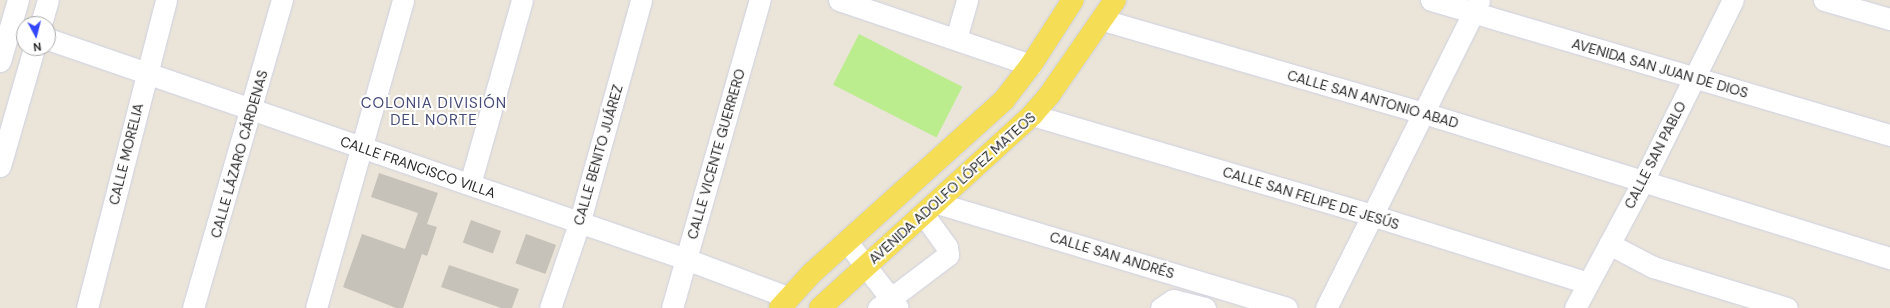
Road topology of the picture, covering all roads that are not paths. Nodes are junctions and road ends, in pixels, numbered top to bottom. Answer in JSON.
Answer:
{"nodes":[{"id":1,"x":18,"y":0,"type":"edge"},
{"id":2,"x":48,"y":0,"type":"edge"},
{"id":3,"x":166,"y":0,"type":"edge"},
{"id":4,"x":282,"y":0,"type":"edge"},
{"id":5,"x":403,"y":0,"type":"edge"},
{"id":6,"x":522,"y":0,"type":"edge"},
{"id":7,"x":641,"y":0,"type":"edge"},
{"id":8,"x":760,"y":0,"type":"edge"},
{"id":9,"x":839,"y":0,"type":"edge"},
{"id":10,"x":967,"y":0,"type":"edge"},
{"id":11,"x":1072,"y":0,"type":"edge"},
{"id":12,"x":1115,"y":0,"type":"edge"},
{"id":13,"x":1431,"y":0,"type":"edge"},
{"id":14,"x":1733,"y":0,"type":"edge"},
{"id":15,"x":1824,"y":0,"type":"edge"},
{"id":16,"x":865,"y":4,"type":"edge"},
{"id":17,"x":1477,"y":6,"type":"edge"},
{"id":18,"x":43,"y":16,"type":"edge"},
{"id":19,"x":1890,"y":19,"type":"edge"},
{"id":20,"x":1103,"y":20,"type":"junction"},
{"id":21,"x":12,"y":25,"type":"edge"},
{"id":22,"x":956,"y":39,"type":"junction"},
{"id":23,"x":56,"y":42,"type":"edge"},
{"id":24,"x":32,"y":56,"type":"edge"},
{"id":25,"x":0,"y":61,"type":"edge"},
{"id":26,"x":1031,"y":65,"type":"junction"},
{"id":27,"x":147,"y":73,"type":"junction"},
{"id":28,"x":1694,"y":78,"type":"junction"},
{"id":29,"x":252,"y":110,"type":"junction"},
{"id":30,"x":1424,"y":113,"type":"junction"},
{"id":31,"x":1032,"y":115,"type":"junction"},
{"id":32,"x":1890,"y":135,"type":"edge"},
{"id":33,"x":361,"y":148,"type":"junction"},
{"id":34,"x":0,"y":166,"type":"edge"},
{"id":35,"x":1643,"y":181,"type":"junction"},
{"id":36,"x":470,"y":184,"type":"junction"},
{"id":37,"x":930,"y":209,"type":"junction"},
{"id":38,"x":1371,"y":215,"type":"junction"},
{"id":39,"x":579,"y":224,"type":"junction"},
{"id":40,"x":847,"y":242,"type":"junction"},
{"id":41,"x":1609,"y":244,"type":"junction"},
{"id":42,"x":1890,"y":258,"type":"edge"},
{"id":43,"x":686,"y":259,"type":"junction"},
{"id":44,"x":866,"y":266,"type":"junction"},
{"id":45,"x":1588,"y":283,"type":"junction"},
{"id":46,"x":784,"y":303,"type":"edge"},
{"id":47,"x":889,"y":305,"type":"edge"},
{"id":48,"x":87,"y":308,"type":"edge"},
{"id":49,"x":193,"y":308,"type":"edge"},
{"id":50,"x":316,"y":308,"type":"edge"},
{"id":51,"x":550,"y":308,"type":"edge"},
{"id":52,"x":672,"y":308,"type":"edge"},
{"id":53,"x":820,"y":308,"type":"edge"},
{"id":54,"x":1161,"y":308,"type":"edge"},
{"id":55,"x":1205,"y":308,"type":"edge"},
{"id":56,"x":1287,"y":308,"type":"edge"},
{"id":57,"x":1326,"y":308,"type":"edge"},
{"id":58,"x":1575,"y":308,"type":"edge"},
{"id":59,"x":1787,"y":308,"type":"edge"}],
"edges":[{"from":1,"to":21,"type":"street"},
{"from":2,"to":18,"type":"street"},
{"from":3,"to":27,"type":"street","name":"CALLE MORELIA"},
{"from":4,"to":29,"type":"street","name":"CALLE LÁZARO CÁRDENAS"},
{"from":5,"to":33,"type":"street"},
{"from":6,"to":36,"type":"street"},
{"from":7,"to":39,"type":"street","name":"CALLE BENITO JUÁREZ"},
{"from":8,"to":43,"type":"street","name":"CALLE VICENTE GUERRERO"},
{"from":9,"to":16,"type":"street"},
{"from":10,"to":22,"type":"street"},
{"from":11,"to":26,"type":"main road"},
{"from":12,"to":20,"type":"main road","name":"AVENIDA ADOLFO LÓPEZ MATEOS"},
{"from":13,"to":17,"type":"street","name":"AVENIDA SAN JUAN DE DIOS"},
{"from":14,"to":28,"type":"street","name":"CALLE SAN PABLO"},
{"from":15,"to":19,"type":"street"},
{"from":16,"to":22,"type":"street"},
{"from":17,"to":28,"type":"street","name":"AVENIDA SAN JUAN DE DIOS"},
{"from":17,"to":30,"type":"street"},
{"from":20,"to":30,"type":"street","name":"CALLE SAN ANTONIO ABAD"},
{"from":20,"to":31,"type":"main road","name":"AVENIDA ADOLFO LÓPEZ MATEOS"},
{"from":21,"to":25,"type":"street"},
{"from":22,"to":26,"type":"street"},
{"from":23,"to":27,"type":"street","name":"CALLE FRANCISCO VILLA"},
{"from":24,"to":34,"type":"street"},
{"from":26,"to":40,"type":"main road"},
{"from":27,"to":29,"type":"street","name":"CALLE FRANCISCO VILLA"},
{"from":27,"to":48,"type":"street","name":"CALLE MORELIA"},
{"from":28,"to":32,"type":"street","name":"AVENIDA SAN JUAN DE DIOS"},
{"from":28,"to":35,"type":"street","name":"CALLE SAN PABLO"},
{"from":29,"to":33,"type":"street","name":"CALLE FRANCISCO VILLA"},
{"from":29,"to":49,"type":"street","name":"CALLE LÁZARO CÁRDENAS"},
{"from":30,"to":35,"type":"street","name":"CALLE SAN ANTONIO ABAD"},
{"from":30,"to":38,"type":"street"},
{"from":31,"to":37,"type":"main road","name":"AVENIDA ADOLFO LÓPEZ MATEOS"},
{"from":31,"to":38,"type":"street","name":"CALLE SAN FELIPE DE JESÚS"},
{"from":33,"to":36,"type":"street","name":"CALLE FRANCISCO VILLA"},
{"from":33,"to":50,"type":"street"},
{"from":35,"to":41,"type":"street","name":"CALLE SAN PABLO"},
{"from":35,"to":42,"type":"street","name":"CALLE SAN ANTONIO ABAD"},
{"from":36,"to":39,"type":"street","name":"CALLE FRANCISCO VILLA"},
{"from":37,"to":44,"type":"main road","name":"AVENIDA ADOLFO LÓPEZ MATEOS"},
{"from":37,"to":47,"type":"street"},
{"from":37,"to":56,"type":"street","name":"CALLE SAN ANDRÉS"},
{"from":38,"to":45,"type":"street","name":"CALLE SAN FELIPE DE JESÚS"},
{"from":38,"to":57,"type":"street"},
{"from":39,"to":43,"type":"street","name":"CALLE FRANCISCO VILLA"},
{"from":39,"to":51,"type":"street","name":"CALLE BENITO JUÁREZ"},
{"from":40,"to":44,"type":"street"},
{"from":40,"to":46,"type":"main road"},
{"from":41,"to":45,"type":"street","name":"CALLE SAN PABLO"},
{"from":41,"to":59,"type":"street"},
{"from":43,"to":46,"type":"street","name":"CALLE FRANCISCO VILLA"},
{"from":43,"to":52,"type":"street","name":"CALLE VICENTE GUERRERO"},
{"from":44,"to":47,"type":"street"},
{"from":44,"to":53,"type":"main road","name":"AVENIDA ADOLFO LÓPEZ MATEOS"},
{"from":45,"to":58,"type":"street","name":"CALLE SAN PABLO"},
{"from":54,"to":55,"type":"street"}]}
